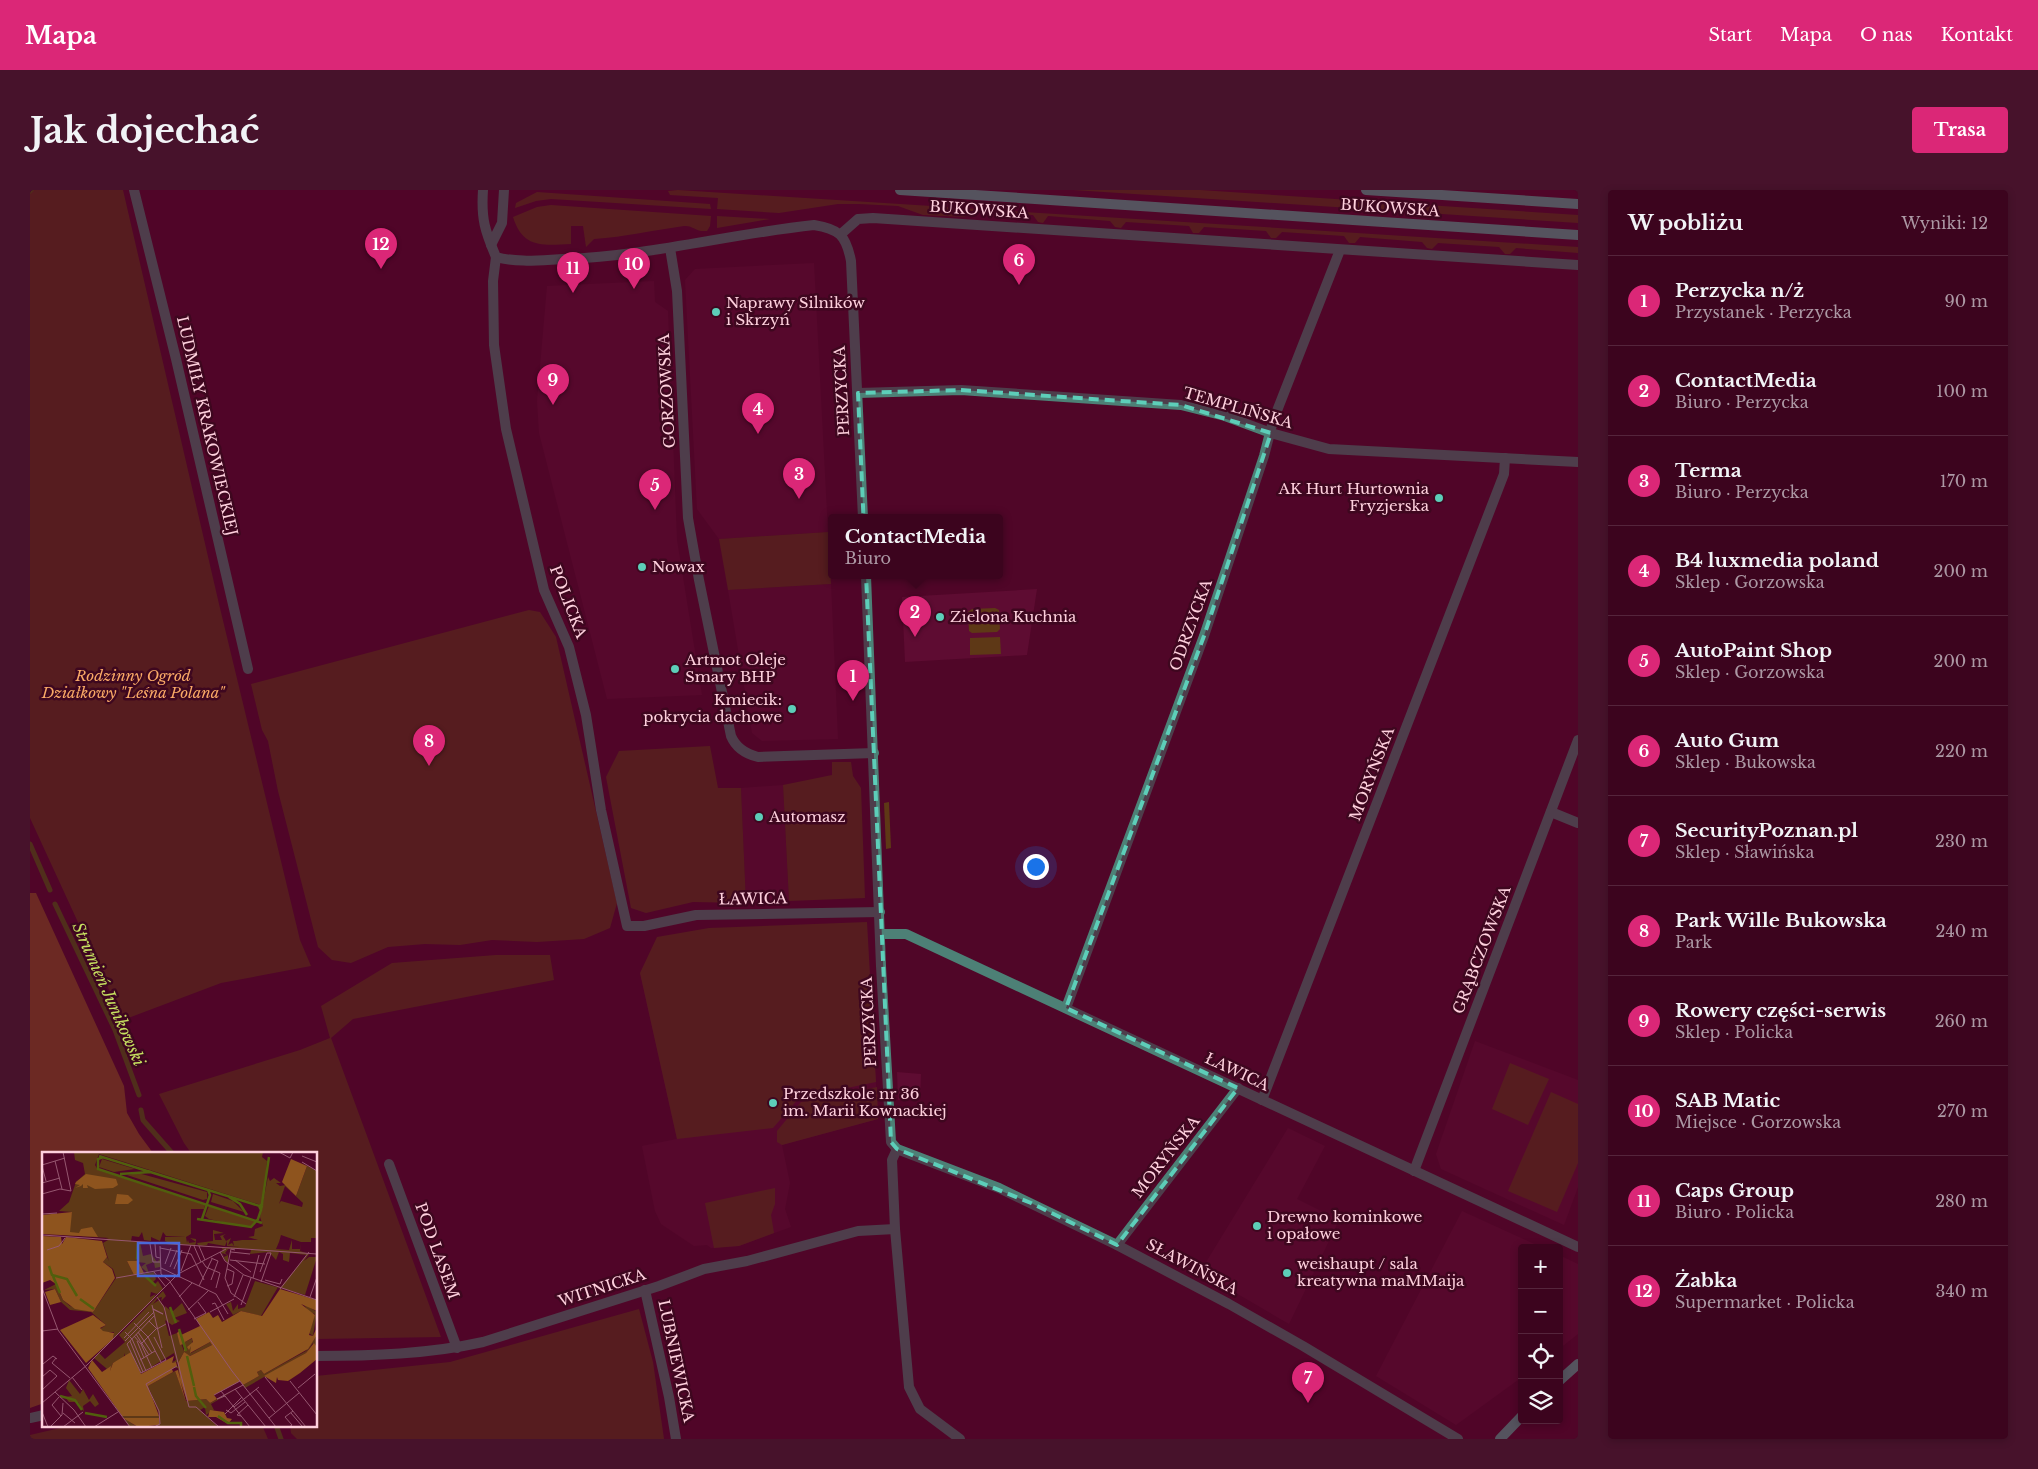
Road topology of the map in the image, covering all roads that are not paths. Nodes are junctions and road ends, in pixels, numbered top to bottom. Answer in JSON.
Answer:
{"nodes":[{"id":1,"x":134,"y":190,"type":"edge"},
{"id":2,"x":483,"y":190,"type":"edge"},
{"id":3,"x":504,"y":190,"type":"edge"},
{"id":4,"x":900,"y":190,"type":"edge"},
{"id":5,"x":1366,"y":190,"type":"edge"},
{"id":6,"x":1578,"y":204,"type":"edge"},
{"id":7,"x":841,"y":234,"type":"junction"},
{"id":8,"x":1578,"y":235,"type":"edge"},
{"id":9,"x":491,"y":246,"type":"junction"},
{"id":10,"x":670,"y":248,"type":"junction"},
{"id":11,"x":1340,"y":250,"type":"junction"},
{"id":12,"x":496,"y":257,"type":"junction"},
{"id":13,"x":1578,"y":266,"type":"edge"},
{"id":14,"x":858,"y":393,"type":"junction"},
{"id":15,"x":1271,"y":433,"type":"junction"},
{"id":16,"x":1505,"y":458,"type":"junction"},
{"id":17,"x":1578,"y":462,"type":"edge"},
{"id":18,"x":863,"y":514,"type":"edge"},
{"id":19,"x":866,"y":579,"type":"edge"},
{"id":20,"x":248,"y":669,"type":"dead end"},
{"id":21,"x":1578,"y":740,"type":"edge"},
{"id":22,"x":874,"y":753,"type":"junction"},
{"id":23,"x":1551,"y":812,"type":"junction"},
{"id":24,"x":1578,"y":823,"type":"edge"},
{"id":25,"x":880,"y":912,"type":"junction"},
{"id":26,"x":627,"y":926,"type":"joint"},
{"id":27,"x":881,"y":934,"type":"junction"},
{"id":28,"x":1066,"y":1008,"type":"junction"},
{"id":29,"x":1238,"y":1088,"type":"junction"},
{"id":30,"x":1262,"y":1100,"type":"junction"},
{"id":31,"x":897,"y":1149,"type":"junction"},
{"id":32,"x":389,"y":1164,"type":"dead end"},
{"id":33,"x":1414,"y":1171,"type":"junction"},
{"id":34,"x":895,"y":1229,"type":"junction"},
{"id":35,"x":1117,"y":1245,"type":"junction"},
{"id":36,"x":1578,"y":1247,"type":"edge"},
{"id":37,"x":645,"y":1290,"type":"junction"},
{"id":38,"x":457,"y":1348,"type":"junction"},
{"id":39,"x":318,"y":1356,"type":"edge"},
{"id":40,"x":1578,"y":1364,"type":"edge"},
{"id":41,"x":1560,"y":1379,"type":"edge"},
{"id":42,"x":1518,"y":1420,"type":"edge"},
{"id":43,"x":676,"y":1439,"type":"edge"},
{"id":44,"x":960,"y":1439,"type":"edge"},
{"id":45,"x":1458,"y":1439,"type":"edge"},
{"id":46,"x":1500,"y":1439,"type":"edge"}],
"edges":[{"from":1,"to":20,"type":"street","name":"LUDMIŁY KRAKOWIECKIEJ"},
{"from":2,"to":9,"type":"street"},
{"from":3,"to":9,"type":"street"},
{"from":4,"to":8,"type":"main road","name":"BUKOWSKA"},
{"from":5,"to":6,"type":"main road","name":"BUKOWSKA"},
{"from":7,"to":10,"type":"street"},
{"from":7,"to":11,"type":"street","name":"BUKOWSKA"},
{"from":7,"to":14,"type":"street","name":"PERZYCKA"},
{"from":9,"to":12,"type":"street"},
{"from":10,"to":12,"type":"street"},
{"from":10,"to":22,"type":"street","name":"GORZOWSKA"},
{"from":11,"to":13,"type":"street","name":"BUKOWSKA"},
{"from":11,"to":15,"type":"street","name":"ODRZYCKA"},
{"from":12,"to":26,"type":"street","name":"POLICKA"},
{"from":14,"to":15,"type":"street","name":"TEMPLIŃSKA"},
{"from":14,"to":18,"type":"street","name":"PERZYCKA"},
{"from":15,"to":16,"type":"street","name":"TEMPLIŃSKA"},
{"from":15,"to":28,"type":"street","name":"ODRZYCKA"},
{"from":16,"to":17,"type":"street","name":"TEMPLIŃSKA"},
{"from":16,"to":30,"type":"street","name":"MORYŃSKA"},
{"from":19,"to":22,"type":"street","name":"PERZYCKA"},
{"from":21,"to":23,"type":"street","name":"GRĄBCZOWSKA"},
{"from":22,"to":25,"type":"street","name":"PERZYCKA"},
{"from":23,"to":24,"type":"street"},
{"from":23,"to":33,"type":"street","name":"GRĄBCZOWSKA"},
{"from":25,"to":26,"type":"street","name":"ŁAWICA"},
{"from":25,"to":27,"type":"street","name":"PERZYCKA"},
{"from":27,"to":28,"type":"street","name":"ŁAWICA"},
{"from":27,"to":31,"type":"street","name":"PERZYCKA"},
{"from":28,"to":29,"type":"street","name":"ŁAWICA"},
{"from":29,"to":30,"type":"street","name":"ŁAWICA"},
{"from":29,"to":35,"type":"street","name":"MORYŃSKA"},
{"from":30,"to":33,"type":"street","name":"ŁAWICA"},
{"from":31,"to":34,"type":"street","name":"PERZYCKA"},
{"from":31,"to":35,"type":"street","name":"SŁAWIŃSKA"},
{"from":32,"to":38,"type":"street","name":"POD LASEM"},
{"from":33,"to":36,"type":"street","name":"ŁAWICA"},
{"from":34,"to":37,"type":"street","name":"WITNICKA"},
{"from":34,"to":44,"type":"street","name":"PERZYCKA"},
{"from":35,"to":45,"type":"street","name":"SŁAWIŃSKA"},
{"from":37,"to":38,"type":"street","name":"WITNICKA"},
{"from":37,"to":43,"type":"street","name":"LUBNIEWICKA"},
{"from":38,"to":39,"type":"street","name":"WITNICKA"},
{"from":40,"to":41,"type":"main road"},
{"from":42,"to":46,"type":"main road"}]}
